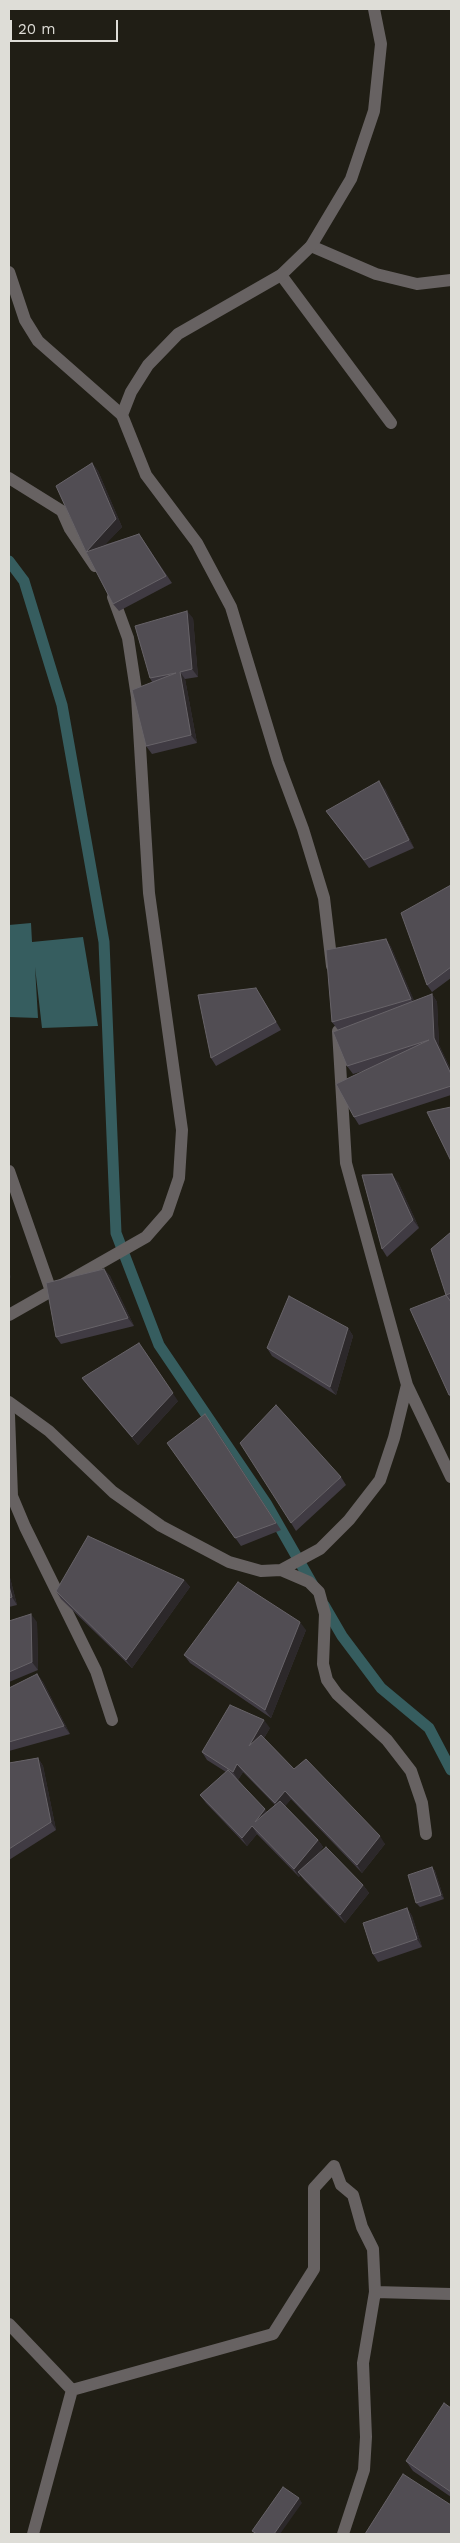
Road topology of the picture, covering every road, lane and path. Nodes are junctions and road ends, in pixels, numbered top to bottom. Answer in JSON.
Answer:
{"nodes":[{"id":1,"x":374,"y":9,"type":"edge"},
{"id":2,"x":311,"y":246,"type":"junction"},
{"id":3,"x":9,"y":272,"type":"edge"},
{"id":4,"x":281,"y":275,"type":"junction"},
{"id":5,"x":451,"y":280,"type":"edge"},
{"id":6,"x":122,"y":415,"type":"junction"},
{"id":7,"x":391,"y":423,"type":"dead end"},
{"id":8,"x":9,"y":478,"type":"edge"},
{"id":9,"x":333,"y":976,"type":"edge"},
{"id":10,"x":337,"y":1021,"type":"edge"},
{"id":11,"x":9,"y":1171,"type":"edge"},
{"id":12,"x":51,"y":1291,"type":"junction"},
{"id":13,"x":9,"y":1315,"type":"edge"},
{"id":14,"x":406,"y":1385,"type":"junction"},
{"id":15,"x":9,"y":1402,"type":"edge"},
{"id":16,"x":9,"y":1415,"type":"edge"},
{"id":17,"x":451,"y":1477,"type":"edge"},
{"id":18,"x":281,"y":1570,"type":"junction"},
{"id":19,"x":112,"y":1720,"type":"dead end"},
{"id":20,"x":426,"y":1834,"type":"dead end"},
{"id":21,"x":374,"y":2292,"type":"junction"},
{"id":22,"x":451,"y":2294,"type":"edge"},
{"id":23,"x":9,"y":2324,"type":"edge"},
{"id":24,"x":72,"y":2390,"type":"junction"},
{"id":25,"x":33,"y":2534,"type":"edge"},
{"id":26,"x":343,"y":2534,"type":"edge"}],
"edges":[{"from":1,"to":2,"type":"street"},
{"from":2,"to":4,"type":"street"},
{"from":2,"to":5,"type":"street"},
{"from":3,"to":6,"type":"street"},
{"from":4,"to":6,"type":"street"},
{"from":4,"to":7,"type":"street"},
{"from":6,"to":9,"type":"street"},
{"from":8,"to":12,"type":"street"},
{"from":10,"to":14,"type":"street"},
{"from":11,"to":12,"type":"street"},
{"from":12,"to":13,"type":"street"},
{"from":14,"to":17,"type":"street"},
{"from":14,"to":18,"type":"street"},
{"from":15,"to":18,"type":"street"},
{"from":16,"to":19,"type":"street"},
{"from":18,"to":20,"type":"street"},
{"from":21,"to":22,"type":"street"},
{"from":21,"to":24,"type":"street"},
{"from":21,"to":26,"type":"street"},
{"from":23,"to":24,"type":"street"},
{"from":24,"to":25,"type":"street"}]}
